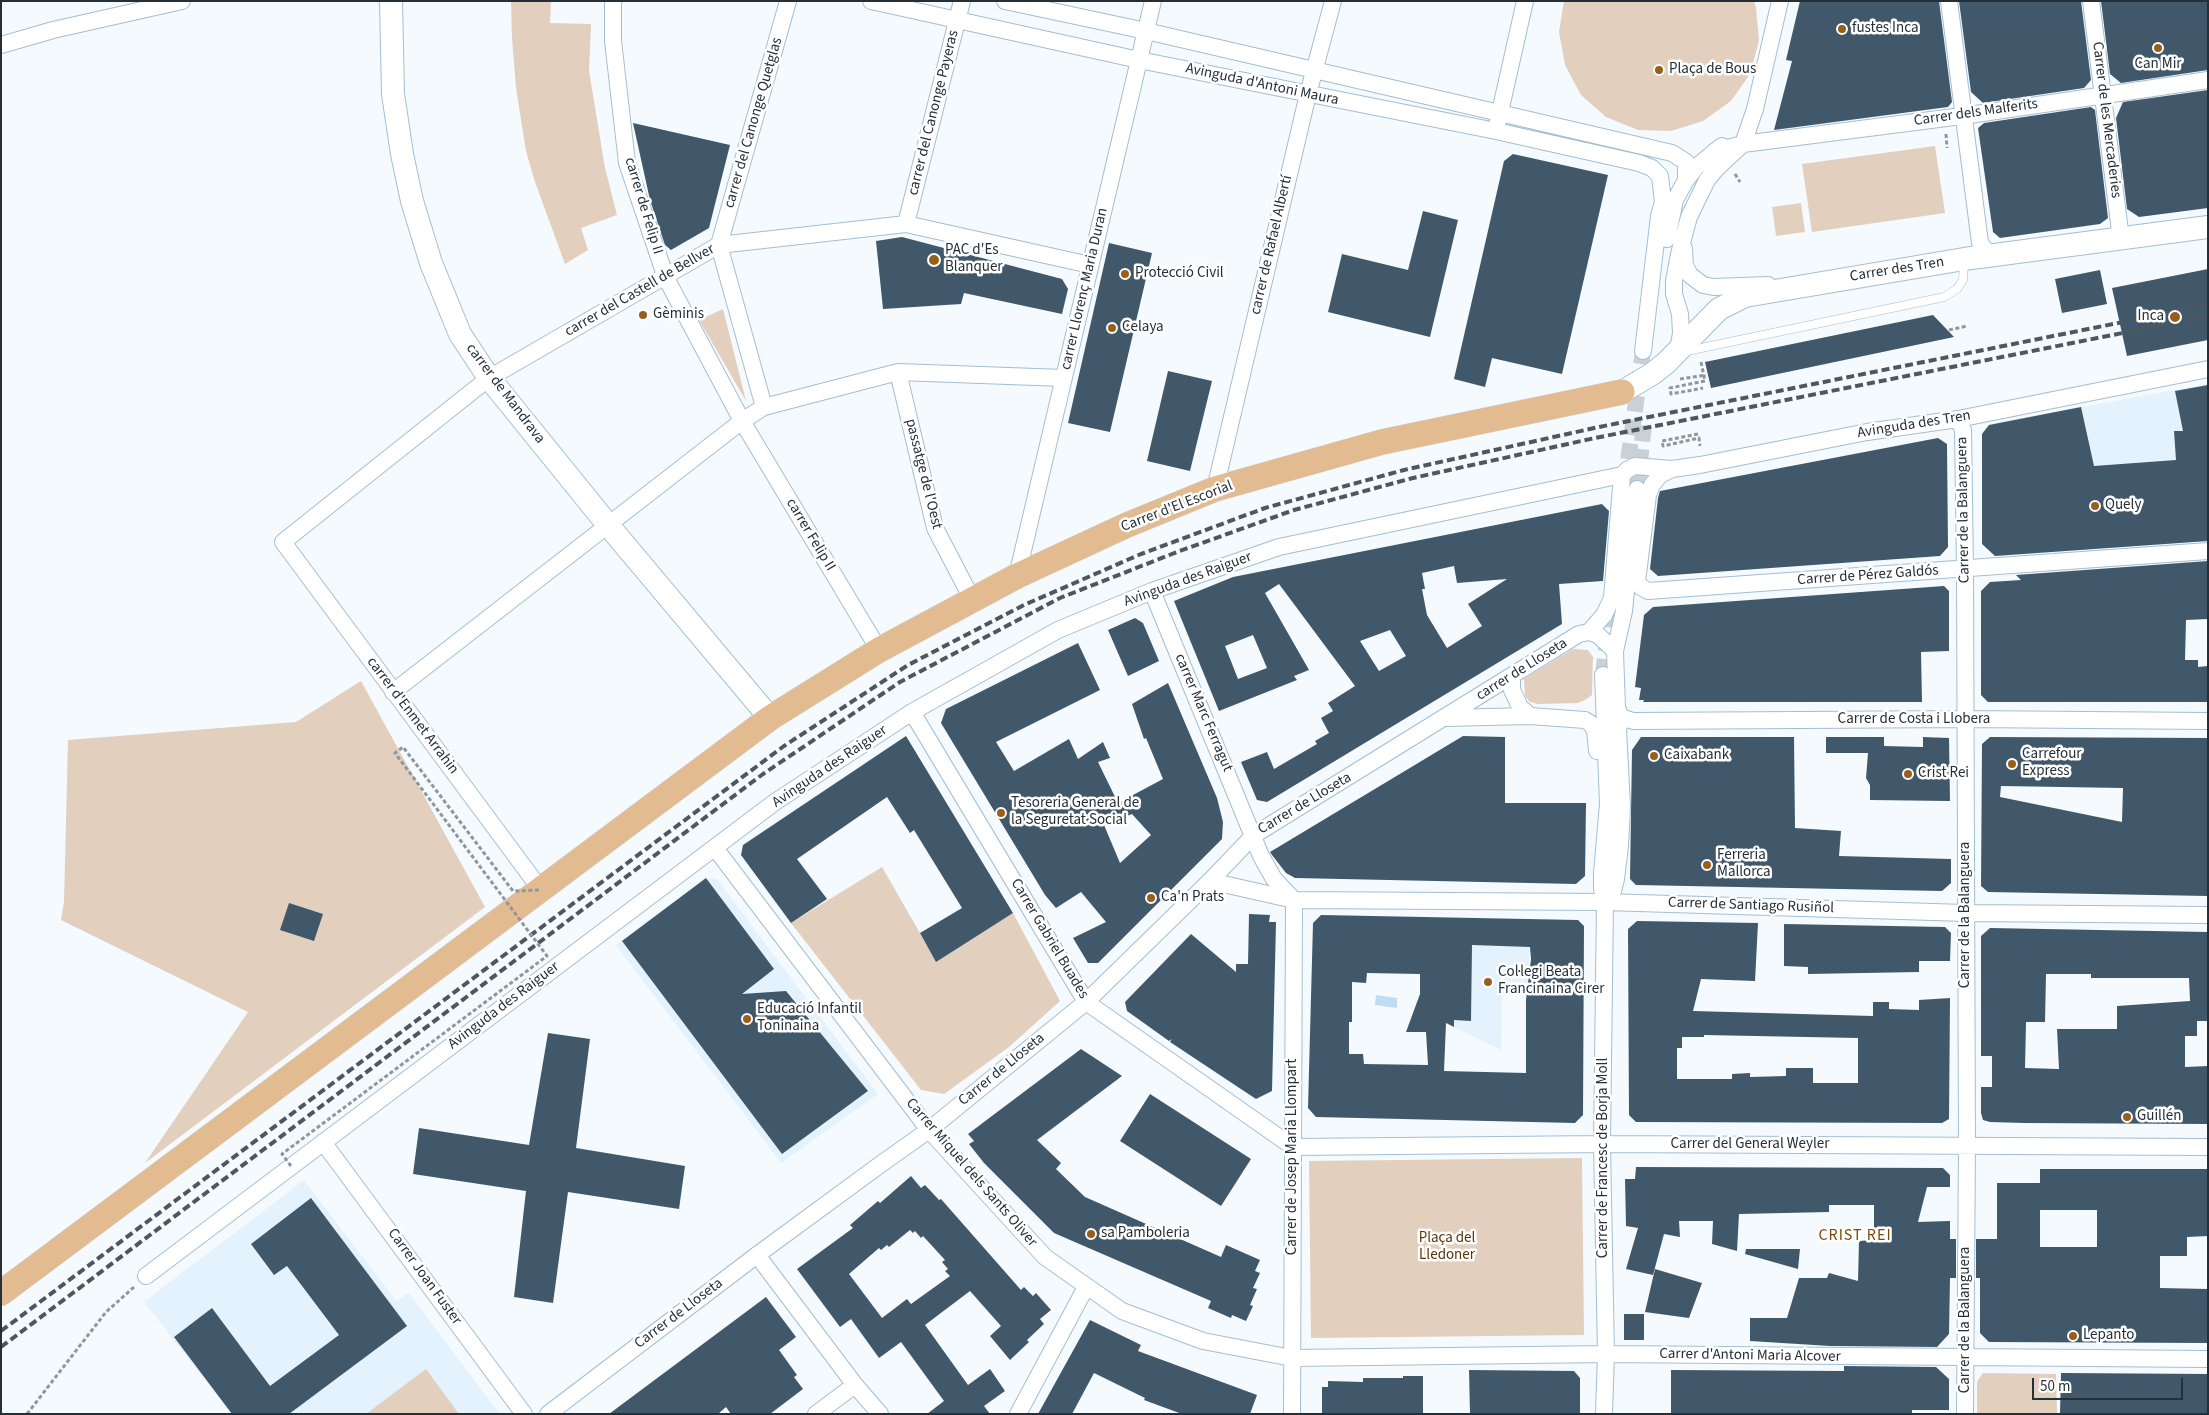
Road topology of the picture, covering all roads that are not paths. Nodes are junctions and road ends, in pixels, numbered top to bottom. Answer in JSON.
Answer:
{"nodes":[{"id":1,"x":182,"y":1,"type":"edge"},
{"id":2,"x":392,"y":1,"type":"edge"},
{"id":3,"x":613,"y":1,"type":"edge"},
{"id":4,"x":788,"y":1,"type":"edge"},
{"id":5,"x":871,"y":1,"type":"edge"},
{"id":6,"x":962,"y":1,"type":"edge"},
{"id":7,"x":1005,"y":1,"type":"edge"},
{"id":8,"x":1153,"y":1,"type":"edge"},
{"id":9,"x":1332,"y":1,"type":"edge"},
{"id":10,"x":1525,"y":1,"type":"edge"},
{"id":11,"x":1780,"y":1,"type":"edge"},
{"id":12,"x":1949,"y":1,"type":"edge"},
{"id":13,"x":2091,"y":1,"type":"edge"},
{"id":14,"x":958,"y":20,"type":"junction"},
{"id":15,"x":1146,"y":31,"type":"junction"},
{"id":16,"x":1,"y":45,"type":"edge"},
{"id":17,"x":1139,"y":60,"type":"junction"},
{"id":18,"x":1314,"y":70,"type":"junction"},
{"id":19,"x":2208,"y":80,"type":"edge"},
{"id":20,"x":1308,"y":94,"type":"junction"},
{"id":21,"x":2103,"y":94,"type":"junction"},
{"id":22,"x":1500,"y":112,"type":"junction"},
{"id":23,"x":1962,"y":116,"type":"junction"},
{"id":24,"x":1750,"y":121,"type":"junction"},
{"id":25,"x":1496,"y":132,"type":"junction"},
{"id":26,"x":1743,"y":144,"type":"junction"},
{"id":27,"x":1716,"y":151,"type":"junction"},
{"id":28,"x":1686,"y":180,"type":"junction"},
{"id":29,"x":906,"y":224,"type":"junction"},
{"id":30,"x":2208,"y":227,"type":"edge"},
{"id":31,"x":2121,"y":239,"type":"junction"},
{"id":32,"x":1684,"y":240,"type":"junction"},
{"id":33,"x":719,"y":245,"type":"junction"},
{"id":34,"x":1990,"y":256,"type":"junction"},
{"id":35,"x":1964,"y":259,"type":"junction"},
{"id":36,"x":1090,"y":265,"type":"junction"},
{"id":37,"x":666,"y":278,"type":"junction"},
{"id":38,"x":1783,"y":288,"type":"junction"},
{"id":39,"x":1678,"y":351,"type":"junction"},
{"id":40,"x":2208,"y":368,"type":"edge"},
{"id":41,"x":898,"y":372,"type":"junction"},
{"id":42,"x":489,"y":378,"type":"junction"},
{"id":43,"x":1064,"y":378,"type":"junction"},
{"id":44,"x":1622,"y":392,"type":"joint"},
{"id":45,"x":764,"y":407,"type":"junction"},
{"id":46,"x":1958,"y":419,"type":"junction"},
{"id":47,"x":742,"y":421,"type":"junction"},
{"id":48,"x":1672,"y":469,"type":"junction"},
{"id":49,"x":1622,"y":475,"type":"junction"},
{"id":50,"x":1637,"y":488,"type":"tunnel mouth"},
{"id":51,"x":1215,"y":489,"type":"junction"},
{"id":52,"x":608,"y":525,"type":"junction"},
{"id":53,"x":283,"y":542,"type":"joint"},
{"id":54,"x":2208,"y":551,"type":"edge"},
{"id":55,"x":1965,"y":569,"type":"junction"},
{"id":56,"x":1017,"y":576,"type":"junction"},
{"id":57,"x":1152,"y":592,"type":"junction"},
{"id":58,"x":972,"y":599,"type":"junction"},
{"id":59,"x":1594,"y":627,"type":"junction"},
{"id":60,"x":879,"y":650,"type":"junction"},
{"id":61,"x":1615,"y":651,"type":"junction"},
{"id":62,"x":1603,"y":675,"type":"tunnel mouth"},
{"id":63,"x":1512,"y":676,"type":"junction"},
{"id":64,"x":393,"y":692,"type":"junction"},
{"id":65,"x":912,"y":712,"type":"junction"},
{"id":66,"x":1530,"y":716,"type":"junction"},
{"id":67,"x":1621,"y":717,"type":"junction"},
{"id":68,"x":770,"y":718,"type":"junction"},
{"id":69,"x":1446,"y":718,"type":"junction"},
{"id":70,"x":1965,"y":719,"type":"junction"},
{"id":71,"x":2208,"y":721,"type":"edge"},
{"id":72,"x":1254,"y":835,"type":"junction"},
{"id":73,"x":715,"y":848,"type":"junction"},
{"id":74,"x":1602,"y":873,"type":"junction"},
{"id":75,"x":1210,"y":881,"type":"junction"},
{"id":76,"x":542,"y":890,"type":"junction"},
{"id":77,"x":1294,"y":900,"type":"junction"},
{"id":78,"x":1605,"y":902,"type":"junction"},
{"id":79,"x":1966,"y":913,"type":"junction"},
{"id":80,"x":2208,"y":915,"type":"edge"},
{"id":81,"x":1086,"y":1002,"type":"junction"},
{"id":82,"x":929,"y":1130,"type":"junction"},
{"id":83,"x":322,"y":1142,"type":"junction"},
{"id":84,"x":1602,"y":1144,"type":"junction"},
{"id":85,"x":1967,"y":1146,"type":"junction"},
{"id":86,"x":1293,"y":1147,"type":"junction"},
{"id":87,"x":2208,"y":1147,"type":"edge"},
{"id":88,"x":757,"y":1255,"type":"junction"},
{"id":89,"x":146,"y":1276,"type":"road end"},
{"id":90,"x":1086,"y":1287,"type":"junction"},
{"id":91,"x":1,"y":1292,"type":"edge"},
{"id":92,"x":1606,"y":1354,"type":"junction"},
{"id":93,"x":1292,"y":1358,"type":"junction"},
{"id":94,"x":1966,"y":1358,"type":"junction"},
{"id":95,"x":2208,"y":1359,"type":"edge"},
{"id":96,"x":855,"y":1385,"type":"junction"},
{"id":97,"x":524,"y":1414,"type":"edge"},
{"id":98,"x":548,"y":1414,"type":"edge"},
{"id":99,"x":816,"y":1414,"type":"edge"},
{"id":100,"x":880,"y":1414,"type":"edge"},
{"id":101,"x":1018,"y":1414,"type":"edge"},
{"id":102,"x":1292,"y":1414,"type":"edge"},
{"id":103,"x":1604,"y":1414,"type":"edge"},
{"id":104,"x":1966,"y":1414,"type":"edge"}],
"edges":[{"from":1,"to":16,"type":"street"},
{"from":2,"to":42,"type":"street","name":"carrer de Mandrava"},
{"from":3,"to":37,"type":"street","name":"carrer de Felip II"},
{"from":4,"to":33,"type":"street","name":"carrer del Canonge Quetglas"},
{"from":5,"to":14,"type":"street","name":"Avinguda d'Antoni Maura"},
{"from":6,"to":14,"type":"street","name":"carrer del Canonge Payeras"},
{"from":7,"to":15,"type":"street","name":"Avinguda d'Antoni Maura"},
{"from":8,"to":15,"type":"street","name":"carrer Llorenç Maria Duran"},
{"from":9,"to":18,"type":"street","name":"carrer de Rafael Albertí"},
{"from":10,"to":22,"type":"street"},
{"from":11,"to":24,"type":"street"},
{"from":12,"to":23,"type":"street"},
{"from":13,"to":21,"type":"street","name":"Carrer de les Mercaderies"},
{"from":14,"to":17,"type":"street","name":"Avinguda d'Antoni Maura"},
{"from":14,"to":29,"type":"street","name":"carrer del Canonge Payeras"},
{"from":15,"to":17,"type":"street","name":"carrer Llorenç Maria Duran"},
{"from":15,"to":18,"type":"street","name":"Avinguda d'Antoni Maura"},
{"from":17,"to":20,"type":"street","name":"Avinguda d'Antoni Maura"},
{"from":17,"to":36,"type":"street","name":"carrer Llorenç Maria Duran"},
{"from":18,"to":20,"type":"street","name":"carrer de Rafael Albertí"},
{"from":18,"to":22,"type":"street","name":"Avinguda d'Antoni Maura"},
{"from":19,"to":21,"type":"street","name":"Carrer dels Malferits"},
{"from":20,"to":25,"type":"street","name":"Avinguda d'Antoni Maura"},
{"from":20,"to":51,"type":"street","name":"carrer de Rafael Albertí"},
{"from":21,"to":23,"type":"street","name":"Carrer dels Malferits"},
{"from":21,"to":31,"type":"street","name":"Carrer de les Mercaderies"},
{"from":22,"to":25,"type":"street"},
{"from":22,"to":28,"type":"street","name":"Avinguda d'Antoni Maura"},
{"from":23,"to":26,"type":"street","name":"Carrer dels Malferits"},
{"from":23,"to":34,"type":"street"},
{"from":24,"to":26,"type":"street"},
{"from":24,"to":27,"type":"street"},
{"from":25,"to":28,"type":"street","name":"Avinguda d'Antoni Maura"},
{"from":26,"to":27,"type":"street","name":"Carrer dels Malferits"},
{"from":26,"to":32,"type":"street"},
{"from":27,"to":28,"type":"street"},
{"from":29,"to":33,"type":"street","name":"carrer del Castell de Bellver"},
{"from":29,"to":36,"type":"street","name":"carrer del Castell de Bellver"},
{"from":30,"to":31,"type":"street","name":"Carrer des Tren"},
{"from":31,"to":34,"type":"street","name":"Carrer des Tren"},
{"from":32,"to":38,"type":"street"},
{"from":32,"to":39,"type":"street"},
{"from":33,"to":37,"type":"street","name":"carrer del Castell de Bellver"},
{"from":33,"to":45,"type":"street"},
{"from":34,"to":35,"type":"street","name":"Carrer des Tren"},
{"from":35,"to":38,"type":"street","name":"Carrer des Tren"},
{"from":35,"to":39,"type":"lane"},
{"from":36,"to":43,"type":"street","name":"carrer Llorenç Maria Duran"},
{"from":37,"to":42,"type":"street","name":"carrer del Castell de Bellver"},
{"from":37,"to":47,"type":"street","name":"carrer de Felip II"},
{"from":38,"to":39,"type":"street","name":"Carrer des Tren"},
{"from":39,"to":44,"type":"street","name":"Carrer des Tren"},
{"from":40,"to":46,"type":"street","name":"Avinguda des Tren"},
{"from":41,"to":43,"type":"street"},
{"from":41,"to":45,"type":"street"},
{"from":41,"to":58,"type":"street","name":"passatge de l'Oest"},
{"from":42,"to":52,"type":"street","name":"carrer de Mandrava"},
{"from":42,"to":53,"type":"street","name":"carrer del Castell de Bellver"},
{"from":43,"to":56,"type":"street","name":"carrer Llorenç Maria Duran"},
{"from":44,"to":51,"type":"main road","name":"Carrer d'El Escorial"},
{"from":45,"to":47,"type":"street"},
{"from":46,"to":48,"type":"street","name":"Avinguda des Tren"},
{"from":46,"to":55,"type":"street","name":"Carrer de la Balanguera"},
{"from":47,"to":52,"type":"street"},
{"from":47,"to":60,"type":"street","name":"carrer Felip II"},
{"from":48,"to":49,"type":"street","name":"Avinguda des Tren"},
{"from":48,"to":55,"type":"street","name":"Carrer de Pérez Galdós"},
{"from":49,"to":57,"type":"street","name":"Avinguda des Raiguer"},
{"from":49,"to":59,"type":"street"},
{"from":50,"to":61,"type":"street","name":"Carrer de Francesc de Borja Moll"},
{"from":51,"to":56,"type":"main road","name":"Carrer d'El Escorial"},
{"from":52,"to":64,"type":"street"},
{"from":52,"to":68,"type":"street","name":"carrer de Mandrava"},
{"from":53,"to":64,"type":"street","name":"carrer d'Enmet Arrahin"},
{"from":54,"to":55,"type":"street","name":"Carrer de Pérez Galdós"},
{"from":55,"to":70,"type":"street","name":"Carrer de la Balanguera"},
{"from":56,"to":58,"type":"main road","name":"Carrer d'El Escorial"},
{"from":57,"to":65,"type":"street","name":"Avinguda des Raiguer"},
{"from":57,"to":72,"type":"street","name":"carrer Marc Ferragut"},
{"from":58,"to":60,"type":"main road","name":"Carrer d'El Escorial"},
{"from":59,"to":61,"type":"street"},
{"from":59,"to":63,"type":"street","name":"carrer de Lloseta"},
{"from":60,"to":68,"type":"main road","name":"Carrer d'El Escorial"},
{"from":61,"to":67,"type":"street","name":"Carrer de Francesc de Borja Moll"},
{"from":62,"to":74,"type":"street"},
{"from":63,"to":66,"type":"street"},
{"from":63,"to":69,"type":"street","name":"carrer de Lloseta"},
{"from":64,"to":76,"type":"street","name":"carrer d'Enmet Arrahin"},
{"from":65,"to":73,"type":"street","name":"Avinguda des Raiguer"},
{"from":65,"to":81,"type":"street","name":"Carrer Gabriel Buades"},
{"from":66,"to":69,"type":"street"},
{"from":66,"to":74,"type":"street"},
{"from":67,"to":70,"type":"street","name":"Carrer de Costa i Llobera"},
{"from":67,"to":78,"type":"street","name":"Carrer de Francesc de Borja Moll"},
{"from":68,"to":76,"type":"main road","name":"Carrer d'El Escorial"},
{"from":69,"to":72,"type":"street","name":"Carrer de Lloseta"},
{"from":70,"to":71,"type":"street","name":"Carrer de Costa i Llobera"},
{"from":70,"to":79,"type":"street","name":"Carrer de la Balanguera"},
{"from":72,"to":75,"type":"street","name":"Carrer de Lloseta"},
{"from":72,"to":77,"type":"street"},
{"from":73,"to":82,"type":"street","name":"Carrer Miquel dels Sants Oliver"},
{"from":73,"to":83,"type":"street","name":"Avinguda des Raiguer"},
{"from":74,"to":78,"type":"street","name":"Carrer de Francesc de Borja Moll"},
{"from":75,"to":77,"type":"street","name":"Carrer de Santiago Rusiñol"},
{"from":75,"to":81,"type":"street","name":"Carrer de Lloseta"},
{"from":76,"to":91,"type":"main road","name":"Carrer d'El Escorial"},
{"from":77,"to":78,"type":"street","name":"Carrer de Santiago Rusiñol"},
{"from":77,"to":86,"type":"street","name":"Carrer de Josep Maria Llompart"},
{"from":78,"to":79,"type":"street","name":"Carrer de Santiago Rusiñol"},
{"from":78,"to":84,"type":"street","name":"Carrer de Francesc de Borja Moll"},
{"from":79,"to":80,"type":"street","name":"Carrer de Santiago Rusiñol"},
{"from":79,"to":85,"type":"street","name":"Carrer de la Balanguera"},
{"from":81,"to":82,"type":"street","name":"Carrer de Lloseta"},
{"from":81,"to":86,"type":"street","name":"Carrer Gabriel Buades"},
{"from":82,"to":88,"type":"street","name":"Carrer de Lloseta"},
{"from":82,"to":90,"type":"street","name":"Carrer Miquel dels Sants Oliver"},
{"from":83,"to":89,"type":"street","name":"Avinguda des Raiguer"},
{"from":83,"to":97,"type":"street","name":"Carrer Joan Fuster"},
{"from":84,"to":85,"type":"street","name":"Carrer del General Weyler"},
{"from":84,"to":86,"type":"street","name":"Carrer del General Weyler"},
{"from":84,"to":92,"type":"street","name":"Carrer de Francesc de Borja Moll"},
{"from":85,"to":87,"type":"street","name":"Carrer del General Weyler"},
{"from":85,"to":94,"type":"street","name":"Carrer de la Balanguera"},
{"from":86,"to":93,"type":"street","name":"Carrer de Josep Maria Llompart"},
{"from":88,"to":96,"type":"street"},
{"from":88,"to":98,"type":"street","name":"Carrer de Lloseta"},
{"from":90,"to":93,"type":"street","name":"Carrer Miquel dels Sants Oliver"},
{"from":90,"to":101,"type":"street"},
{"from":92,"to":93,"type":"street","name":"Carrer d'Antoni Maria Alcover"},
{"from":92,"to":94,"type":"street","name":"Carrer d'Antoni Maria Alcover"},
{"from":92,"to":103,"type":"street","name":"Carrer de Francesc de Borja Moll"},
{"from":93,"to":102,"type":"street","name":"Carrer de Josep Maria Llompart"},
{"from":94,"to":95,"type":"street","name":"Carrer d'Antoni Maria Alcover"},
{"from":94,"to":104,"type":"street","name":"Carrer de la Balanguera"},
{"from":96,"to":99,"type":"street"},
{"from":96,"to":100,"type":"street"}]}
